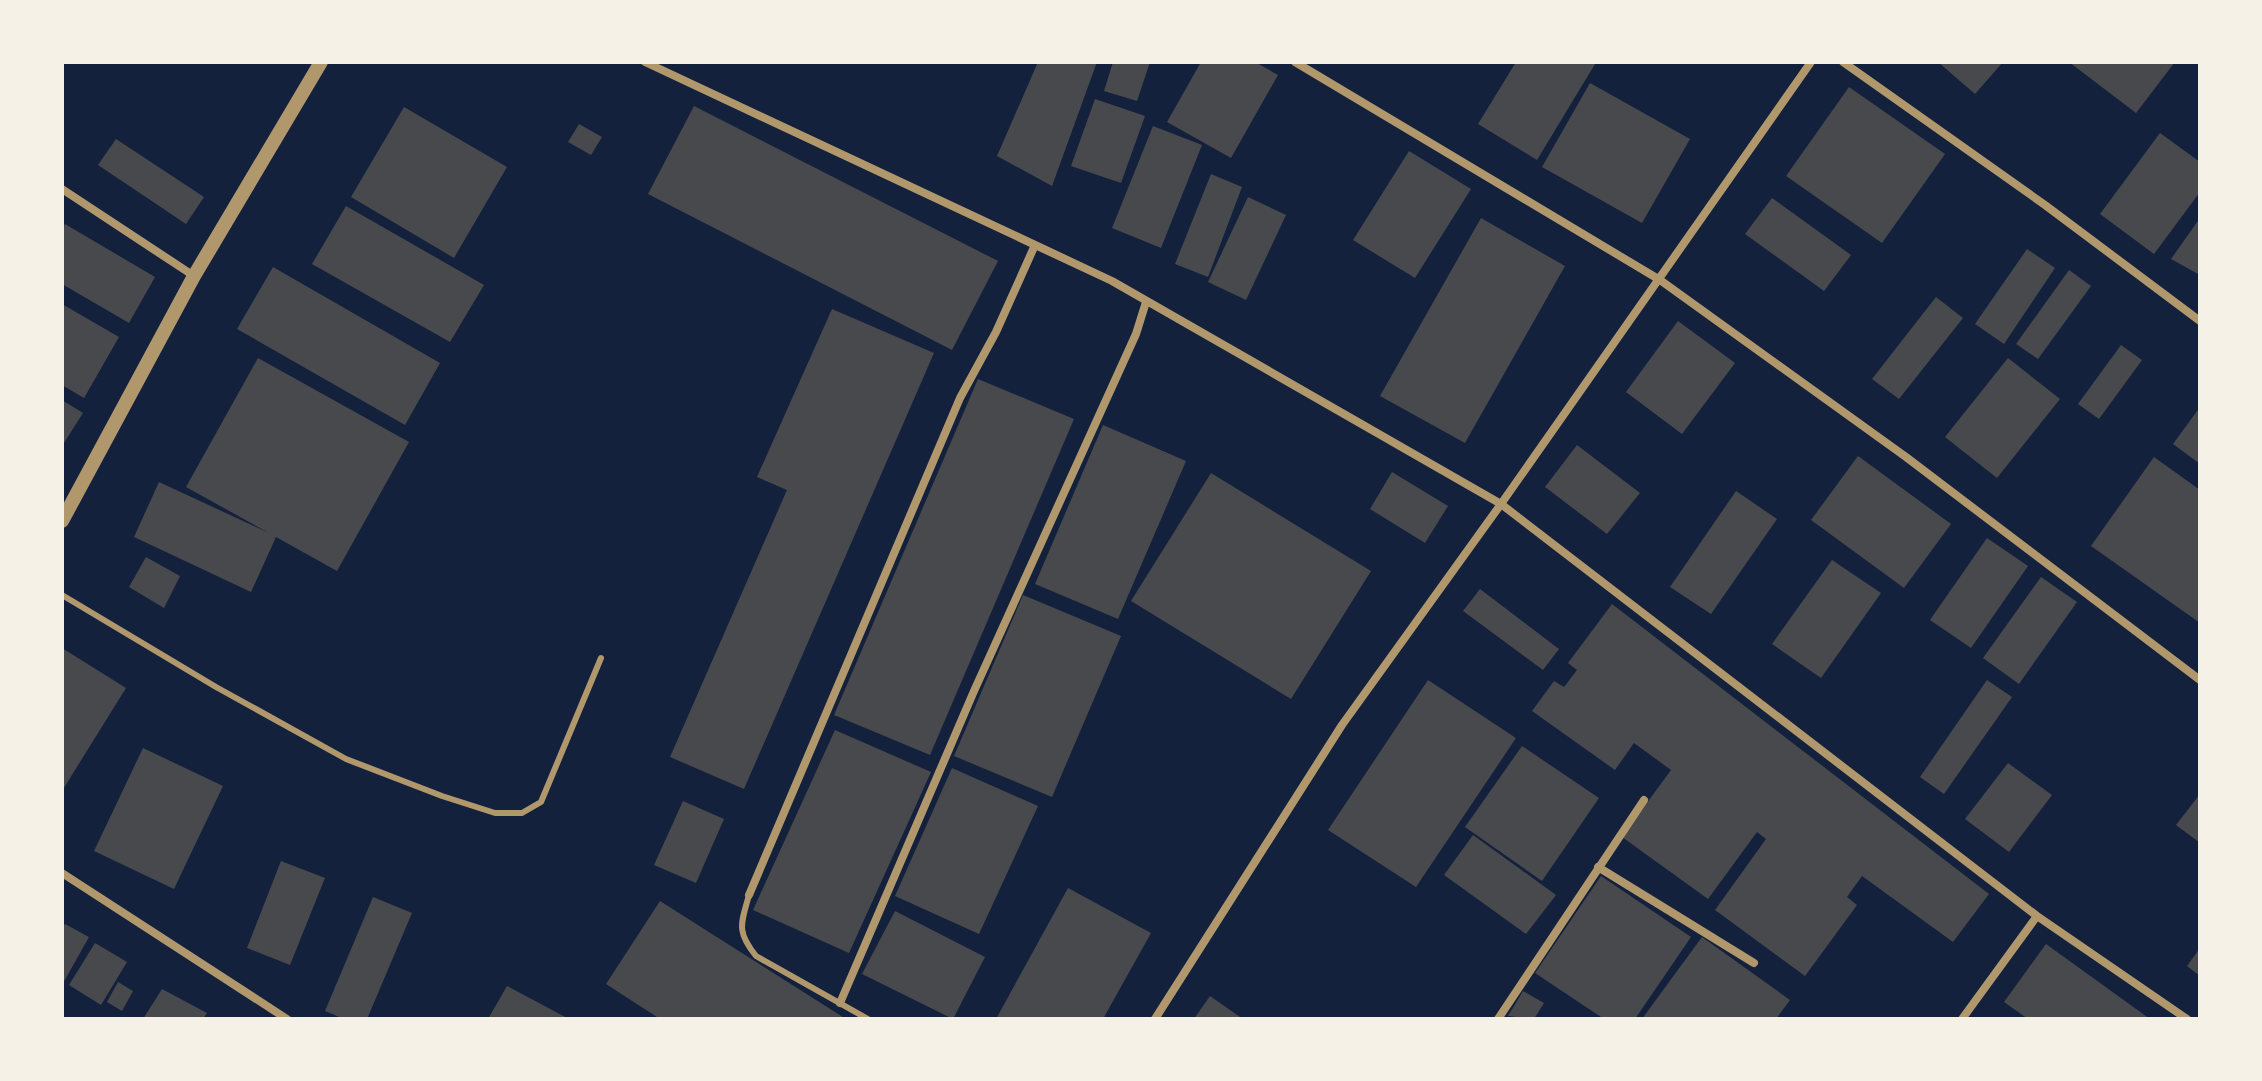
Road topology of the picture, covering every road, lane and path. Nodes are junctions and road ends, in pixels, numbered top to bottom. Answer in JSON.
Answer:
{"nodes":[{"id":1,"x":321,"y":62,"type":"edge"},
{"id":2,"x":645,"y":62,"type":"edge"},
{"id":3,"x":1295,"y":62,"type":"edge"},
{"id":4,"x":1811,"y":62,"type":"edge"},
{"id":5,"x":1843,"y":62,"type":"edge"},
{"id":6,"x":62,"y":189,"type":"edge"},
{"id":7,"x":1035,"y":245,"type":"junction"},
{"id":8,"x":194,"y":276,"type":"junction"},
{"id":9,"x":1660,"y":280,"type":"junction"},
{"id":10,"x":1146,"y":302,"type":"junction"},
{"id":11,"x":2200,"y":321,"type":"edge"},
{"id":12,"x":1501,"y":504,"type":"junction"},
{"id":13,"x":62,"y":521,"type":"edge"},
{"id":14,"x":62,"y":595,"type":"edge"},
{"id":15,"x":601,"y":658,"type":"dead end"},
{"id":16,"x":2200,"y":680,"type":"edge"},
{"id":17,"x":1644,"y":800,"type":"dead end"},
{"id":18,"x":1598,"y":867,"type":"junction"},
{"id":19,"x":62,"y":873,"type":"edge"},
{"id":20,"x":749,"y":895,"type":"joint"},
{"id":21,"x":2037,"y":916,"type":"junction"},
{"id":22,"x":1754,"y":963,"type":"dead end"},
{"id":23,"x":840,"y":1003,"type":"junction"},
{"id":24,"x":287,"y":1019,"type":"edge"},
{"id":25,"x":868,"y":1019,"type":"edge"},
{"id":26,"x":1155,"y":1019,"type":"edge"},
{"id":27,"x":1498,"y":1019,"type":"edge"},
{"id":28,"x":1962,"y":1019,"type":"edge"},
{"id":29,"x":2187,"y":1019,"type":"edge"}],
"edges":[{"from":1,"to":8,"type":"street"},
{"from":2,"to":7,"type":"street"},
{"from":3,"to":9,"type":"street"},
{"from":4,"to":9,"type":"street"},
{"from":5,"to":11,"type":"street"},
{"from":6,"to":8,"type":"street"},
{"from":7,"to":10,"type":"street"},
{"from":7,"to":20,"type":"street"},
{"from":8,"to":13,"type":"street"},
{"from":9,"to":12,"type":"street"},
{"from":9,"to":16,"type":"street"},
{"from":10,"to":12,"type":"street"},
{"from":10,"to":23,"type":"street"},
{"from":12,"to":21,"type":"street"},
{"from":12,"to":26,"type":"street"},
{"from":14,"to":15,"type":"lane"},
{"from":17,"to":18,"type":"street"},
{"from":18,"to":22,"type":"street"},
{"from":18,"to":27,"type":"street"},
{"from":19,"to":24,"type":"street"},
{"from":20,"to":23,"type":"lane"},
{"from":21,"to":28,"type":"street"},
{"from":21,"to":29,"type":"street"},
{"from":23,"to":25,"type":"lane"}]}
